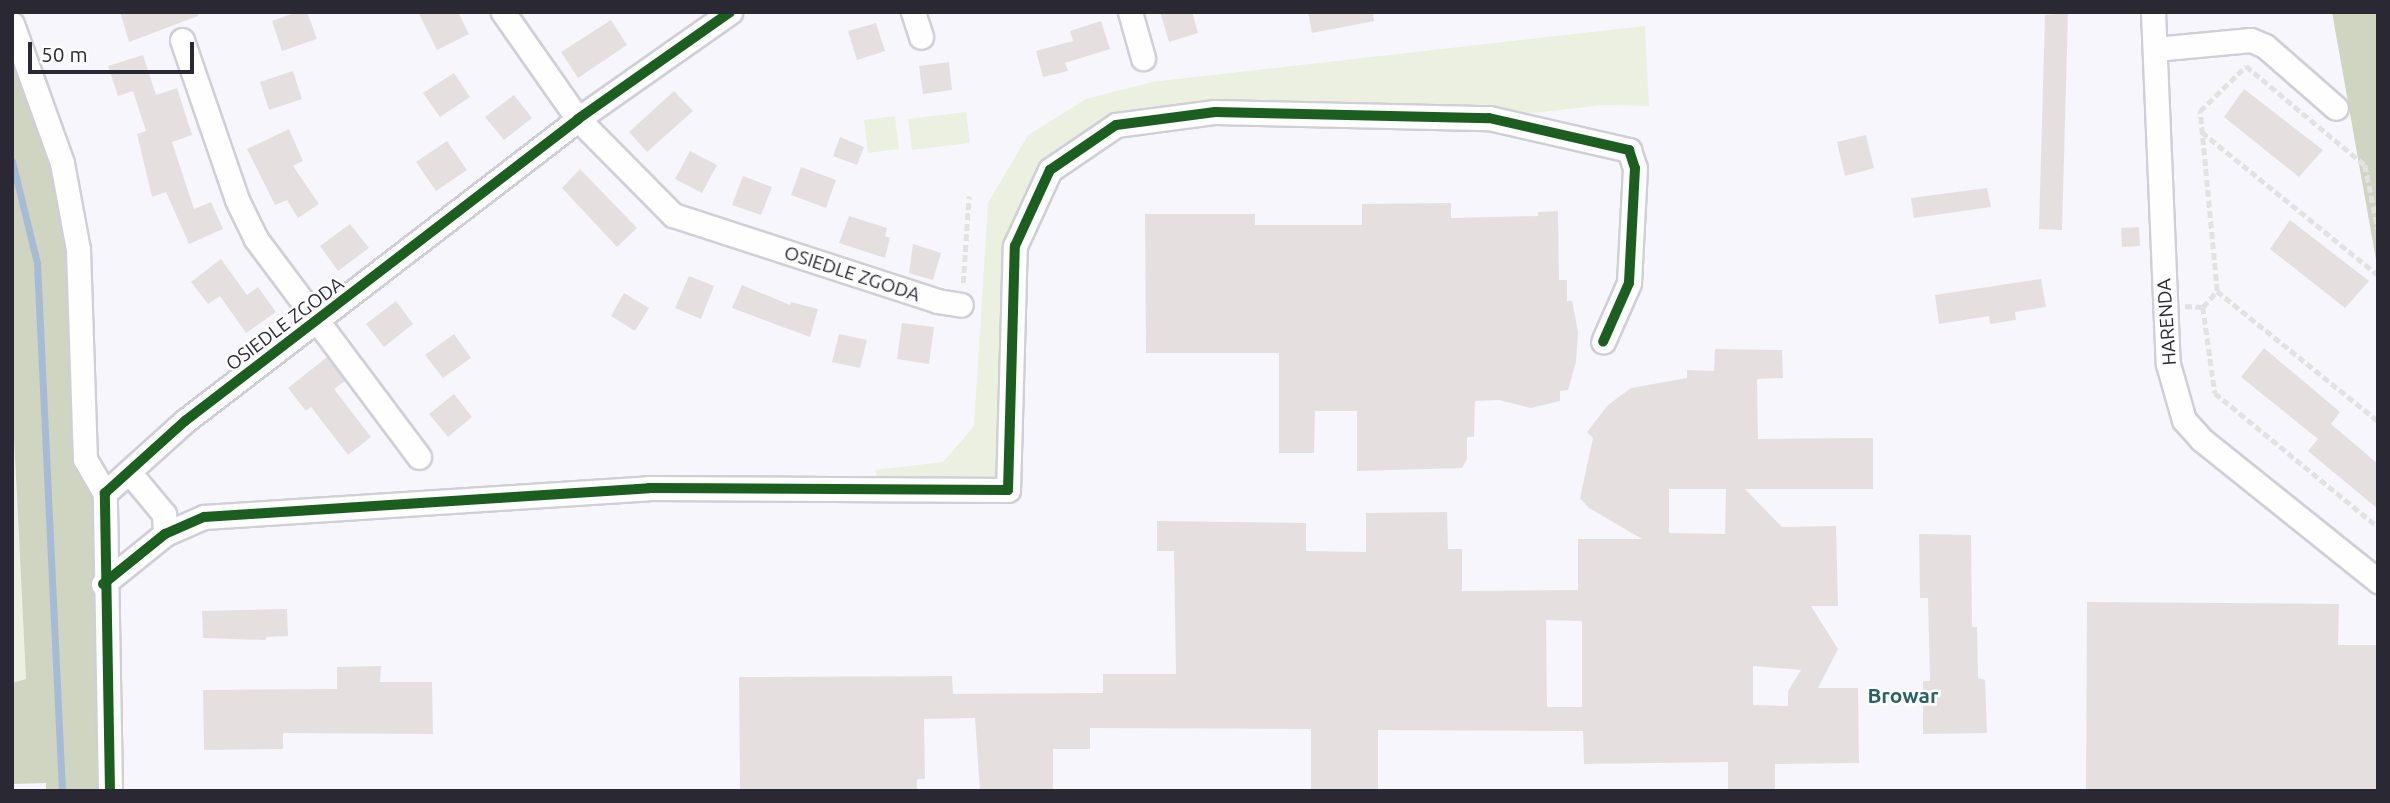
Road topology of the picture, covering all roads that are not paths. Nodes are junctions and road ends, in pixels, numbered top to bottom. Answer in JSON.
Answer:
{"nodes":[{"id":1,"x":503,"y":12,"type":"edge"},
{"id":2,"x":730,"y":12,"type":"edge"},
{"id":3,"x":914,"y":12,"type":"edge"},
{"id":4,"x":1130,"y":12,"type":"edge"},
{"id":5,"x":2153,"y":12,"type":"edge"},
{"id":6,"x":705,"y":20,"type":"edge"},
{"id":7,"x":12,"y":24,"type":"edge"},
{"id":8,"x":921,"y":37,"type":"dead end"},
{"id":9,"x":182,"y":40,"type":"dead end"},
{"id":10,"x":2155,"y":49,"type":"junction"},
{"id":11,"x":1143,"y":58,"type":"dead end"},
{"id":12,"x":2336,"y":108,"type":"dead end"},
{"id":13,"x":578,"y":119,"type":"junction"},
{"id":14,"x":961,"y":305,"type":"road end"},
{"id":15,"x":318,"y":321,"type":"junction"},
{"id":16,"x":1603,"y":342,"type":"dead end"},
{"id":17,"x":419,"y":457,"type":"dead end"},
{"id":18,"x":129,"y":471,"type":"junction"},
{"id":19,"x":105,"y":493,"type":"junction"},
{"id":20,"x":165,"y":534,"type":"junction"},
{"id":21,"x":2378,"y":581,"type":"edge"},
{"id":22,"x":103,"y":584,"type":"junction"},
{"id":23,"x":110,"y":791,"type":"edge"}],
"edges":[{"from":1,"to":13,"type":"street","name":"OSIEDLE ZGODA"},
{"from":2,"to":6,"type":"street","name":"OSIEDLE ZGODA"},
{"from":3,"to":8,"type":"street"},
{"from":4,"to":11,"type":"street"},
{"from":5,"to":10,"type":"street","name":"HARENDA"},
{"from":6,"to":13,"type":"street","name":"OSIEDLE ZGODA"},
{"from":7,"to":19,"type":"street"},
{"from":9,"to":15,"type":"street","name":"OSIEDLE ZGODA"},
{"from":10,"to":12,"type":"street"},
{"from":10,"to":21,"type":"street","name":"HARENDA"},
{"from":13,"to":14,"type":"street","name":"OSIEDLE ZGODA"},
{"from":13,"to":15,"type":"street","name":"OSIEDLE ZGODA"},
{"from":15,"to":17,"type":"street","name":"OSIEDLE ZGODA"},
{"from":15,"to":18,"type":"street","name":"OSIEDLE ZGODA"},
{"from":16,"to":20,"type":"street"},
{"from":18,"to":19,"type":"street","name":"OSIEDLE ZGODA"},
{"from":18,"to":20,"type":"street"},
{"from":19,"to":22,"type":"street"},
{"from":20,"to":22,"type":"street"},
{"from":22,"to":23,"type":"street"}]}
